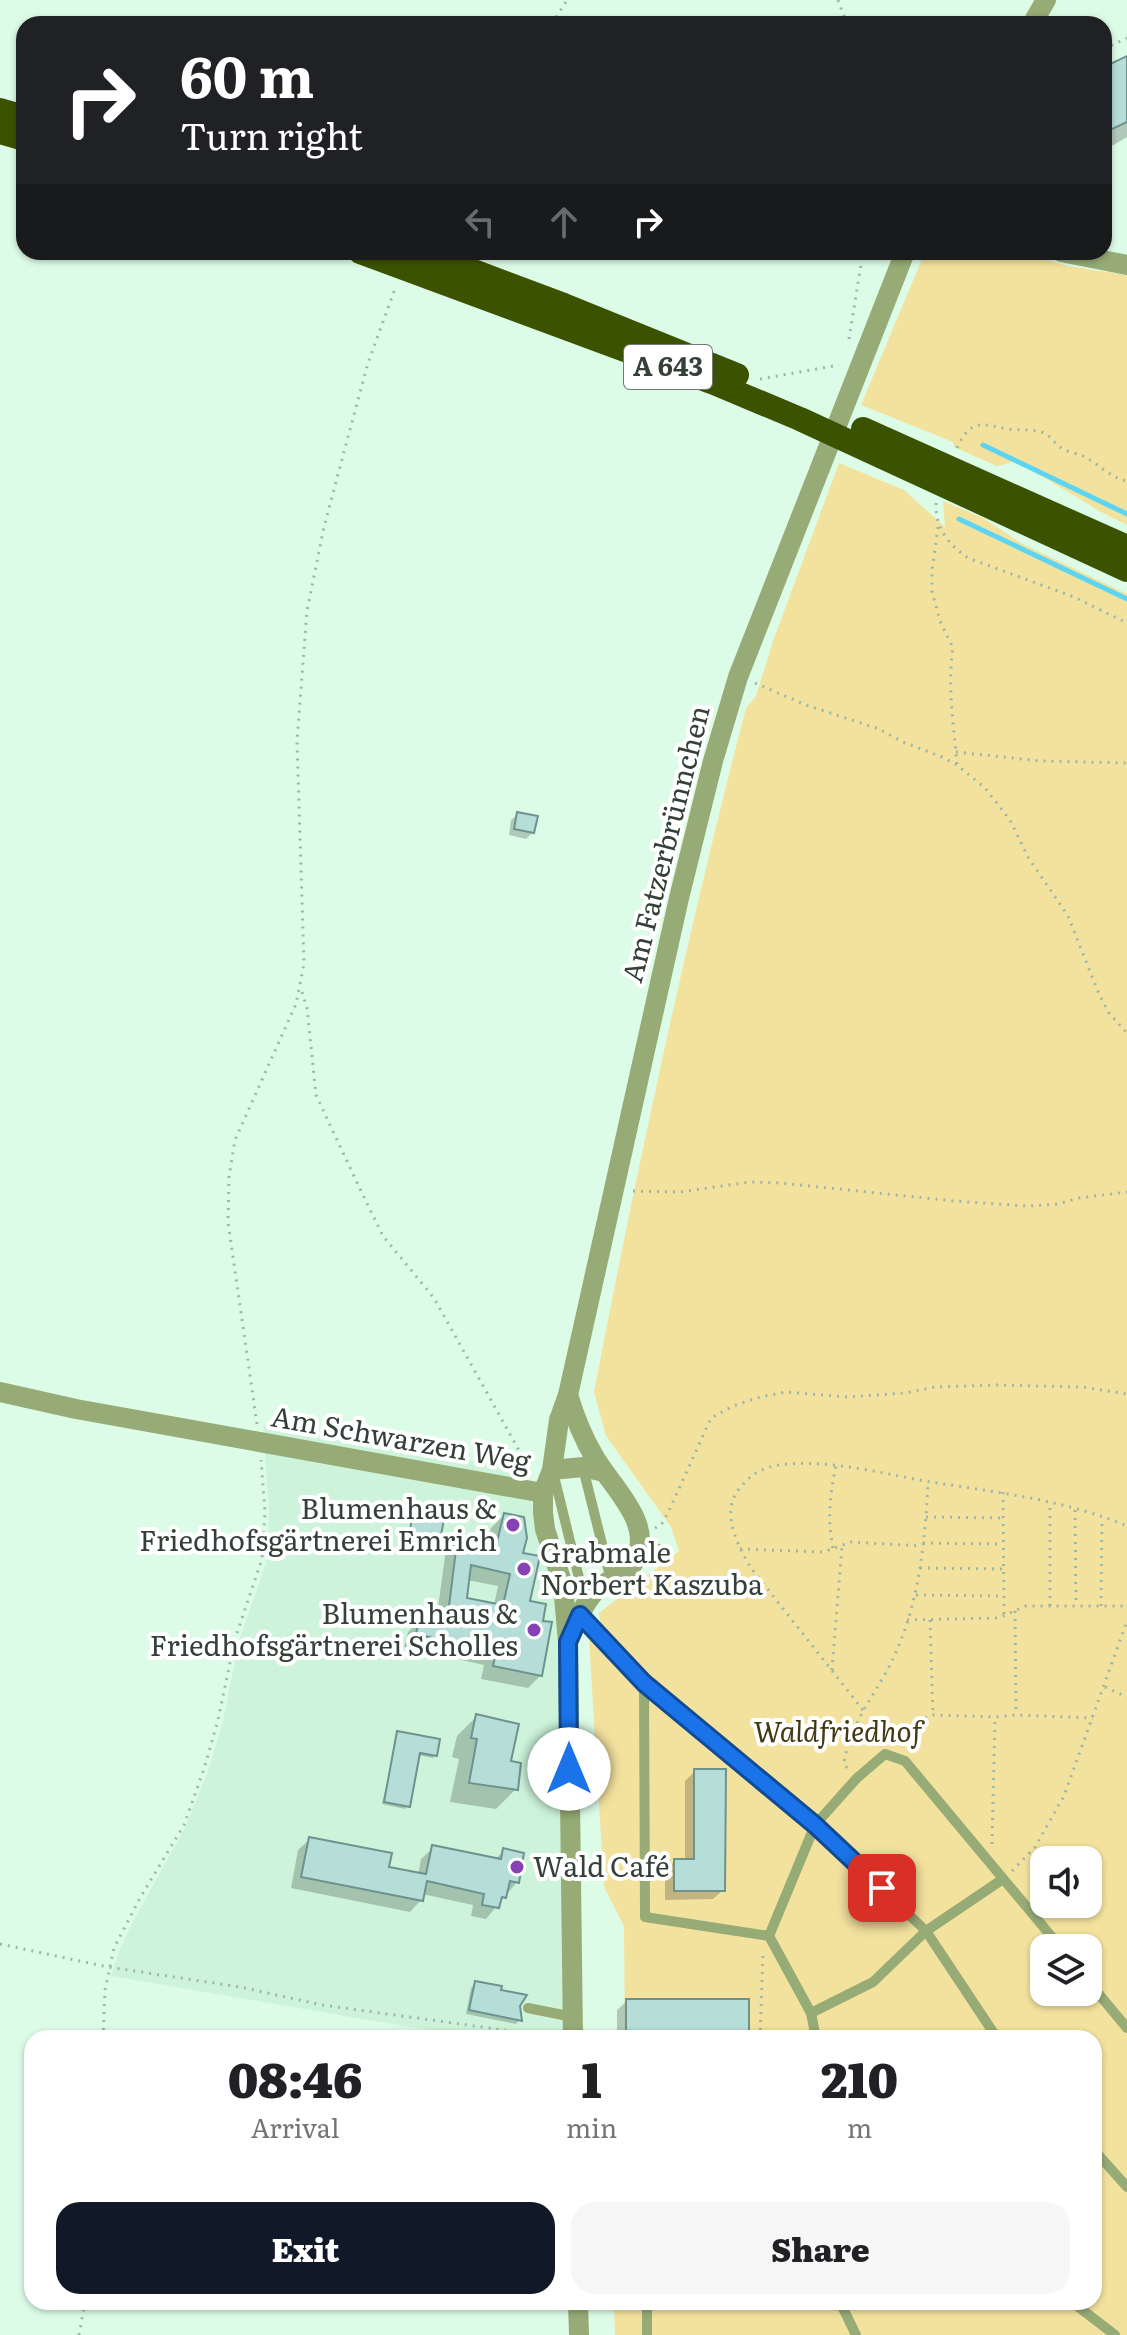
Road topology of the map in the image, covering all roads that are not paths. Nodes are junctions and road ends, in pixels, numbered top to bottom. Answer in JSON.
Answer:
{"nodes":[{"id":1,"x":382,"y":260,"type":"edge"},
{"id":2,"x":444,"y":260,"type":"edge"},
{"id":3,"x":902,"y":260,"type":"edge"},
{"id":4,"x":1102,"y":260,"type":"edge"},
{"id":5,"x":1127,"y":265,"type":"edge"},
{"id":6,"x":975,"y":488,"type":"junction"},
{"id":7,"x":1127,"y":547,"type":"edge"},
{"id":8,"x":1127,"y":570,"type":"edge"},
{"id":9,"x":0,"y":1392,"type":"edge"},
{"id":10,"x":568,"y":1395,"type":"junction"},
{"id":11,"x":585,"y":1440,"type":"junction"},
{"id":12,"x":583,"y":1467,"type":"junction"},
{"id":13,"x":552,"y":1470,"type":"junction"},
{"id":14,"x":604,"y":1472,"type":"junction"},
{"id":15,"x":543,"y":1493,"type":"junction"},
{"id":16,"x":646,"y":1535,"type":"junction"},
{"id":17,"x":665,"y":1552,"type":"dead end"},
{"id":18,"x":559,"y":1569,"type":"junction"},
{"id":19,"x":580,"y":1582,"type":"junction"},
{"id":20,"x":606,"y":1584,"type":"junction"},
{"id":21,"x":573,"y":1608,"type":"junction"},
{"id":22,"x":644,"y":1683,"type":"junction"},
{"id":23,"x":815,"y":1825,"type":"junction"},
{"id":24,"x":1003,"y":1879,"type":"junction"},
{"id":25,"x":926,"y":1931,"type":"junction"},
{"id":26,"x":1049,"y":1934,"type":"edge"},
{"id":27,"x":766,"y":1937,"type":"junction"},
{"id":28,"x":1102,"y":1998,"type":"edge"},
{"id":29,"x":528,"y":2008,"type":"dead end"},
{"id":30,"x":811,"y":2013,"type":"junction"},
{"id":31,"x":573,"y":2017,"type":"junction"},
{"id":32,"x":1127,"y":2028,"type":"edge"},
{"id":33,"x":573,"y":2030,"type":"edge"},
{"id":34,"x":814,"y":2030,"type":"edge"},
{"id":35,"x":992,"y":2030,"type":"edge"},
{"id":36,"x":1102,"y":2159,"type":"edge"},
{"id":37,"x":1127,"y":2187,"type":"edge"},
{"id":38,"x":578,"y":2310,"type":"edge"},
{"id":39,"x":647,"y":2310,"type":"edge"},
{"id":40,"x":844,"y":2310,"type":"edge"},
{"id":41,"x":1082,"y":2310,"type":"edge"},
{"id":42,"x":579,"y":2335,"type":"edge"},
{"id":43,"x":647,"y":2335,"type":"edge"},
{"id":44,"x":856,"y":2335,"type":"edge"},
{"id":45,"x":1115,"y":2335,"type":"edge"}],
"edges":[{"from":1,"to":6,"type":"highway","number":"A 643"},
{"from":2,"to":6,"type":"highway","number":"A 643"},
{"from":3,"to":10,"type":"street","name":"Am Fatzerbrünnchen"},
{"from":4,"to":5,"type":"street"},
{"from":6,"to":7,"type":"highway","number":"A 643"},
{"from":6,"to":8,"type":"highway","number":"A 643"},
{"from":9,"to":15,"type":"street","name":"Am Schwarzen Weg"},
{"from":10,"to":11,"type":"street"},
{"from":10,"to":13,"type":"street","name":"Am Fatzerbrünnchen"},
{"from":11,"to":12,"type":"lane"},
{"from":11,"to":14,"type":"street"},
{"from":12,"to":13,"type":"street"},
{"from":12,"to":14,"type":"street"},
{"from":12,"to":20,"type":"lane"},
{"from":13,"to":15,"type":"street","name":"Am Fatzerbrünnchen"},
{"from":13,"to":19,"type":"lane"},
{"from":14,"to":16,"type":"street"},
{"from":15,"to":18,"type":"street","name":"Am Schwarzen Weg"},
{"from":16,"to":17,"type":"lane"},
{"from":16,"to":20,"type":"street"},
{"from":18,"to":19,"type":"street"},
{"from":18,"to":21,"type":"street","name":"Am Schwarzen Weg"},
{"from":19,"to":20,"type":"street"},
{"from":20,"to":21,"type":"street"},
{"from":21,"to":22,"type":"lane"},
{"from":21,"to":31,"type":"street","name":"Am Schwarzen Weg"},
{"from":22,"to":23,"type":"lane"},
{"from":22,"to":27,"type":"lane"},
{"from":23,"to":24,"type":"lane"},
{"from":23,"to":25,"type":"lane"},
{"from":23,"to":27,"type":"lane"},
{"from":24,"to":25,"type":"lane"},
{"from":24,"to":26,"type":"lane"},
{"from":25,"to":30,"type":"lane"},
{"from":25,"to":35,"type":"lane"},
{"from":27,"to":30,"type":"lane"},
{"from":28,"to":32,"type":"lane"},
{"from":29,"to":31,"type":"lane"},
{"from":30,"to":34,"type":"lane"},
{"from":31,"to":33,"type":"street","name":"Am Schwarzen Weg"},
{"from":36,"to":37,"type":"lane"},
{"from":38,"to":42,"type":"street"},
{"from":39,"to":43,"type":"lane"},
{"from":40,"to":44,"type":"lane"},
{"from":41,"to":45,"type":"lane"}]}
